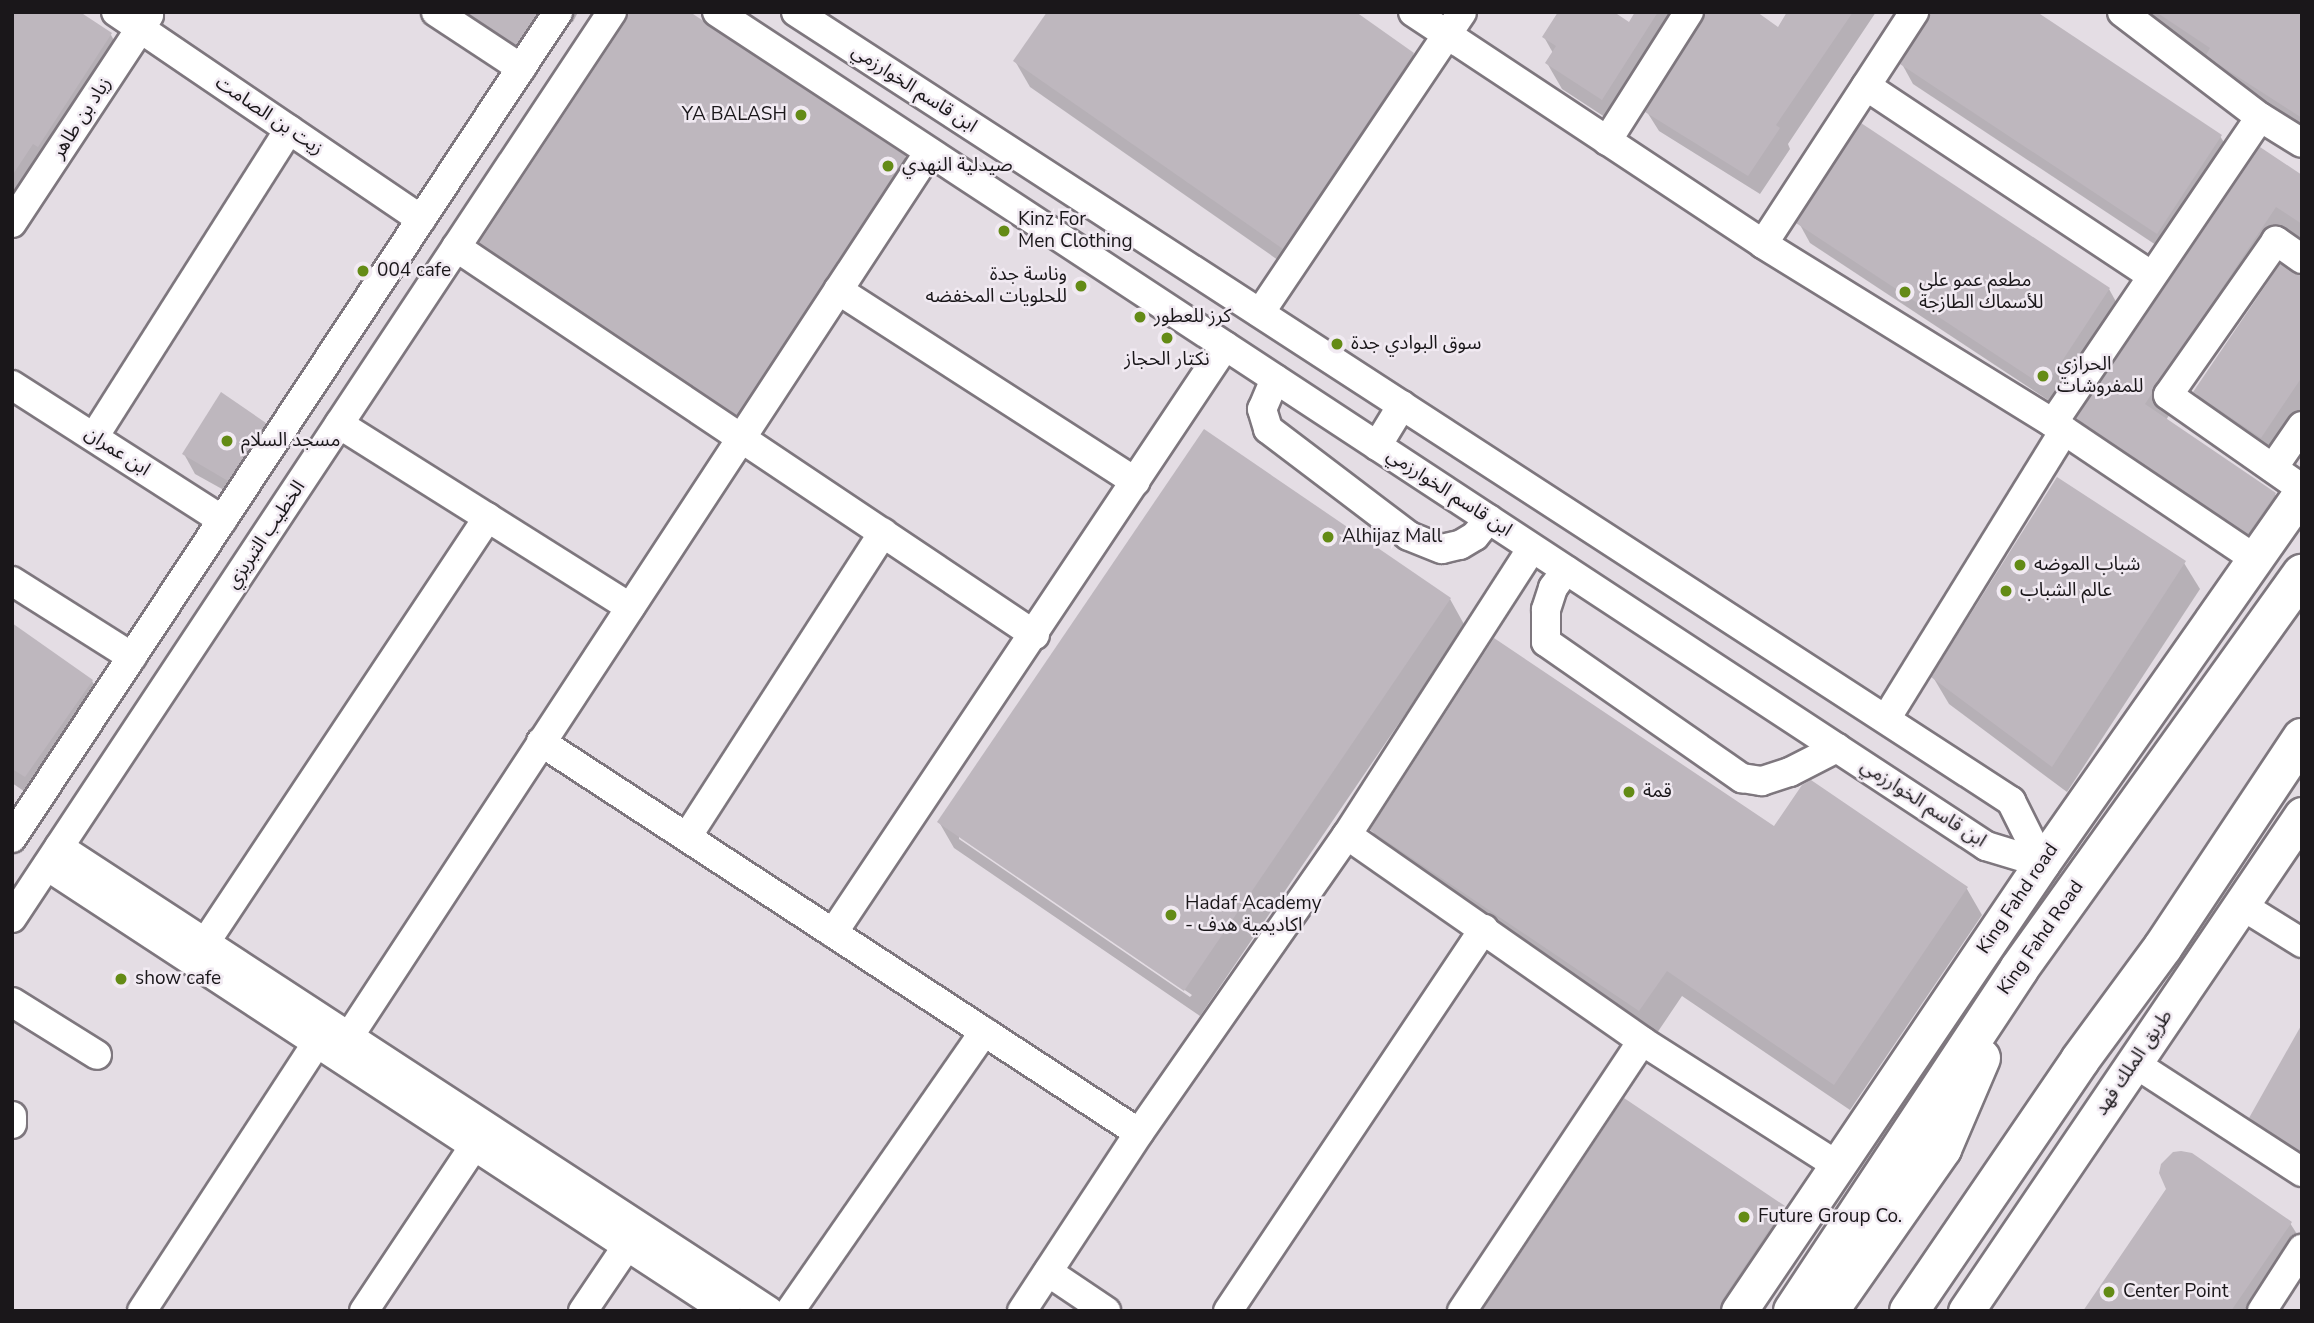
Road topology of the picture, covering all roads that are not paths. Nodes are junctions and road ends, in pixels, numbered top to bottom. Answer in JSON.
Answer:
{"nodes":[{"id":1,"x":117,"y":12,"type":"edge"},
{"id":2,"x":436,"y":12,"type":"edge"},
{"id":3,"x":558,"y":12,"type":"edge"},
{"id":4,"x":612,"y":12,"type":"edge"},
{"id":5,"x":717,"y":12,"type":"edge"},
{"id":6,"x":796,"y":12,"type":"edge"},
{"id":7,"x":1413,"y":12,"type":"edge"},
{"id":8,"x":1689,"y":12,"type":"edge"},
{"id":9,"x":1914,"y":12,"type":"edge"},
{"id":10,"x":2122,"y":12,"type":"edge"},
{"id":11,"x":146,"y":20,"type":"edge"},
{"id":12,"x":1454,"y":24,"type":"edge"},
{"id":13,"x":521,"y":68,"type":"junction"},
{"id":14,"x":1866,"y":86,"type":"junction"},
{"id":15,"x":2259,"y":117,"type":"junction"},
{"id":16,"x":289,"y":130,"type":"junction"},
{"id":17,"x":1607,"y":141,"type":"junction"},
{"id":18,"x":2302,"y":143,"type":"edge"},
{"id":19,"x":929,"y":152,"type":"junction"},
{"id":20,"x":421,"y":219,"type":"junction"},
{"id":21,"x":12,"y":223,"type":"edge"},
{"id":22,"x":1762,"y":244,"type":"junction"},
{"id":23,"x":456,"y":247,"type":"junction"},
{"id":24,"x":2302,"y":259,"type":"edge"},
{"id":25,"x":2150,"y":275,"type":"junction"},
{"id":26,"x":838,"y":290,"type":"junction"},
{"id":27,"x":1260,"y":313,"type":"junction"},
{"id":28,"x":1225,"y":346,"type":"junction"},
{"id":29,"x":1275,"y":379,"type":"junction"},
{"id":30,"x":12,"y":385,"type":"edge"},
{"id":31,"x":1402,"y":405,"type":"junction"},
{"id":32,"x":339,"y":424,"type":"junction"},
{"id":33,"x":2302,"y":426,"type":"edge"},
{"id":34,"x":2058,"y":427,"type":"junction"},
{"id":35,"x":94,"y":438,"type":"junction"},
{"id":36,"x":741,"y":438,"type":"junction"},
{"id":37,"x":1377,"y":446,"type":"junction"},
{"id":38,"x":2273,"y":468,"type":"junction"},
{"id":39,"x":1136,"y":482,"type":"junction"},
{"id":40,"x":2302,"y":490,"type":"edge"},
{"id":41,"x":488,"y":517,"type":"junction"},
{"id":42,"x":1489,"y":519,"type":"junction"},
{"id":43,"x":222,"y":520,"type":"junction"},
{"id":44,"x":883,"y":533,"type":"junction"},
{"id":45,"x":1532,"y":548,"type":"junction"},
{"id":46,"x":2302,"y":551,"type":"edge"},
{"id":47,"x":2254,"y":558,"type":"junction"},
{"id":48,"x":1566,"y":570,"type":"junction"},
{"id":49,"x":2302,"y":574,"type":"edge"},
{"id":50,"x":12,"y":581,"type":"edge"},
{"id":51,"x":630,"y":607,"type":"junction"},
{"id":52,"x":1034,"y":635,"type":"junction"},
{"id":53,"x":132,"y":657,"type":"junction"},
{"id":54,"x":2242,"y":657,"type":"junction"},
{"id":55,"x":1886,"y":719,"type":"junction"},
{"id":56,"x":2302,"y":738,"type":"edge"},
{"id":57,"x":541,"y":742,"type":"junction"},
{"id":58,"x":1836,"y":748,"type":"junction"},
{"id":59,"x":2302,"y":815,"type":"edge"},
{"id":60,"x":1347,"y":835,"type":"junction"},
{"id":61,"x":687,"y":837,"type":"junction"},
{"id":62,"x":12,"y":838,"type":"edge"},
{"id":63,"x":53,"y":857,"type":"junction"},
{"id":64,"x":2042,"y":863,"type":"junction"},
{"id":65,"x":2241,"y":905,"type":"junction"},
{"id":66,"x":12,"y":918,"type":"edge"},
{"id":67,"x":1483,"y":929,"type":"junction"},
{"id":68,"x":833,"y":933,"type":"junction"},
{"id":69,"x":205,"y":943,"type":"junction"},
{"id":70,"x":2302,"y":943,"type":"edge"},
{"id":71,"x":2019,"y":969,"type":"junction"},
{"id":72,"x":12,"y":1002,"type":"edge"},
{"id":73,"x":984,"y":1032,"type":"junction"},
{"id":74,"x":350,"y":1035,"type":"junction"},
{"id":75,"x":1642,"y":1041,"type":"junction"},
{"id":76,"x":317,"y":1043,"type":"junction"},
{"id":77,"x":97,"y":1055,"type":"dead end"},
{"id":78,"x":2080,"y":1060,"type":"junction"},
{"id":79,"x":2134,"y":1063,"type":"junction"},
{"id":80,"x":12,"y":1116,"type":"edge"},
{"id":81,"x":12,"y":1124,"type":"edge"},
{"id":82,"x":1139,"y":1133,"type":"junction"},
{"id":83,"x":474,"y":1146,"type":"junction"},
{"id":84,"x":1837,"y":1165,"type":"junction"},
{"id":85,"x":2302,"y":1172,"type":"edge"},
{"id":86,"x":1859,"y":1210,"type":"junction"},
{"id":87,"x":627,"y":1246,"type":"junction"},
{"id":88,"x":2302,"y":1249,"type":"edge"},
{"id":89,"x":1048,"y":1272,"type":"junction"},
{"id":90,"x":142,"y":1311,"type":"edge"},
{"id":91,"x":364,"y":1311,"type":"edge"},
{"id":92,"x":583,"y":1311,"type":"edge"},
{"id":93,"x":726,"y":1311,"type":"edge"},
{"id":94,"x":769,"y":1311,"type":"edge"},
{"id":95,"x":790,"y":1311,"type":"edge"},
{"id":96,"x":1022,"y":1311,"type":"edge"},
{"id":97,"x":1107,"y":1311,"type":"edge"},
{"id":98,"x":1228,"y":1311,"type":"edge"},
{"id":99,"x":1462,"y":1311,"type":"edge"},
{"id":100,"x":1739,"y":1311,"type":"edge"},
{"id":101,"x":1777,"y":1311,"type":"edge"},
{"id":102,"x":1793,"y":1311,"type":"edge"},
{"id":103,"x":1829,"y":1311,"type":"edge"},
{"id":104,"x":1884,"y":1311,"type":"edge"},
{"id":105,"x":1909,"y":1311,"type":"edge"},
{"id":106,"x":1966,"y":1311,"type":"edge"},
{"id":107,"x":2262,"y":1311,"type":"edge"}],
"edges":[{"from":1,"to":11,"type":"street","name":"زيت بن الصامت"},
{"from":2,"to":13,"type":"street"},
{"from":3,"to":13,"type":"street"},
{"from":4,"to":23,"type":"street","name":"الخطيب التبريزي"},
{"from":5,"to":19,"type":"street","name":"ابن قاسم الخوارزمي"},
{"from":6,"to":27,"type":"street","name":"ابن قاسم الخوارزمي"},
{"from":7,"to":12,"type":"street"},
{"from":8,"to":17,"type":"street"},
{"from":9,"to":14,"type":"street"},
{"from":10,"to":15,"type":"street"},
{"from":11,"to":16,"type":"street","name":"زيت بن الصامت"},
{"from":11,"to":21,"type":"street","name":"زياد بن طاهر"},
{"from":12,"to":17,"type":"street"},
{"from":12,"to":27,"type":"street"},
{"from":13,"to":20,"type":"street"},
{"from":14,"to":22,"type":"street"},
{"from":14,"to":25,"type":"street"},
{"from":15,"to":18,"type":"street"},
{"from":15,"to":25,"type":"street"},
{"from":16,"to":20,"type":"street","name":"زيت بن الصامت"},
{"from":16,"to":35,"type":"street"},
{"from":17,"to":22,"type":"street"},
{"from":19,"to":26,"type":"street"},
{"from":19,"to":28,"type":"street","name":"ابن قاسم الخوارزمي"},
{"from":20,"to":43,"type":"street"},
{"from":22,"to":34,"type":"street"},
{"from":23,"to":32,"type":"street","name":"الخطيب التبريزي"},
{"from":23,"to":36,"type":"street"},
{"from":24,"to":38,"type":"street"},
{"from":25,"to":34,"type":"street"},
{"from":26,"to":36,"type":"street"},
{"from":26,"to":39,"type":"street"},
{"from":27,"to":31,"type":"street","name":"ابن قاسم الخوارزمي"},
{"from":28,"to":29,"type":"street","name":"ابن قاسم الخوارزمي"},
{"from":28,"to":39,"type":"street"},
{"from":29,"to":37,"type":"street","name":"ابن قاسم الخوارزمي"},
{"from":29,"to":42,"type":"street"},
{"from":30,"to":35,"type":"street","name":"ابن عمران"},
{"from":31,"to":37,"type":"street"},
{"from":31,"to":55,"type":"street","name":"ابن قاسم الخوارزمي"},
{"from":32,"to":41,"type":"street"},
{"from":32,"to":63,"type":"street","name":"الخطيب التبريزي"},
{"from":33,"to":38,"type":"street"},
{"from":34,"to":47,"type":"street"},
{"from":34,"to":55,"type":"street"},
{"from":35,"to":43,"type":"street","name":"ابن عمران"},
{"from":36,"to":44,"type":"street"},
{"from":36,"to":51,"type":"street"},
{"from":37,"to":42,"type":"street","name":"ابن قاسم الخوارزمي"},
{"from":38,"to":40,"type":"street"},
{"from":39,"to":52,"type":"street"},
{"from":40,"to":47,"type":"main road","name":"King Fahd road"},
{"from":41,"to":51,"type":"street"},
{"from":41,"to":69,"type":"street"},
{"from":42,"to":45,"type":"street","name":"ابن قاسم الخوارزمي"},
{"from":43,"to":53,"type":"street"},
{"from":44,"to":52,"type":"street"},
{"from":44,"to":61,"type":"street"},
{"from":45,"to":48,"type":"street","name":"ابن قاسم الخوارزمي"},
{"from":45,"to":60,"type":"street"},
{"from":46,"to":54,"type":"main road"},
{"from":47,"to":64,"type":"main road","name":"King Fahd road"},
{"from":48,"to":58,"type":"street","name":"ابن قاسم الخوارزمي"},
{"from":48,"to":58,"type":"street"},
{"from":49,"to":54,"type":"highway","name":"King Fahd Road"},
{"from":50,"to":53,"type":"street"},
{"from":51,"to":57,"type":"street"},
{"from":52,"to":68,"type":"street"},
{"from":53,"to":62,"type":"street"},
{"from":54,"to":71,"type":"highway","name":"King Fahd Road"},
{"from":55,"to":64,"type":"street","name":"ابن قاسم الخوارزمي"},
{"from":56,"to":78,"type":"highway"},
{"from":57,"to":61,"type":"street"},
{"from":57,"to":74,"type":"street"},
{"from":58,"to":64,"type":"street","name":"ابن قاسم الخوارزمي"},
{"from":59,"to":65,"type":"main road","name":"طريق الملك فهد"},
{"from":60,"to":67,"type":"street"},
{"from":60,"to":82,"type":"street"},
{"from":61,"to":68,"type":"street"},
{"from":63,"to":66,"type":"street","name":"الخطيب التبريزي"},
{"from":63,"to":69,"type":"street"},
{"from":63,"to":76,"type":"street"},
{"from":64,"to":84,"type":"main road","name":"King Fahd road"},
{"from":65,"to":70,"type":"street"},
{"from":65,"to":79,"type":"main road","name":"طريق الملك فهد"},
{"from":67,"to":75,"type":"street"},
{"from":67,"to":98,"type":"street"},
{"from":68,"to":73,"type":"street"},
{"from":69,"to":74,"type":"street"},
{"from":71,"to":86,"type":"highway","name":"King Fahd Road"},
{"from":71,"to":103,"type":"highway"},
{"from":72,"to":77,"type":"street"},
{"from":73,"to":82,"type":"street"},
{"from":73,"to":95,"type":"street"},
{"from":74,"to":94,"type":"street"},
{"from":75,"to":84,"type":"street"},
{"from":75,"to":99,"type":"street"},
{"from":76,"to":83,"type":"street"},
{"from":76,"to":90,"type":"street"},
{"from":78,"to":104,"type":"highway"},
{"from":78,"to":105,"type":"highway"},
{"from":79,"to":85,"type":"street"},
{"from":79,"to":106,"type":"main road","name":"طريق الملك فهد"},
{"from":80,"to":81,"type":"street"},
{"from":82,"to":89,"type":"street"},
{"from":83,"to":87,"type":"street"},
{"from":83,"to":91,"type":"street"},
{"from":84,"to":100,"type":"main road","name":"King Fahd road"},
{"from":86,"to":101,"type":"highway"},
{"from":86,"to":102,"type":"highway","name":"King Fahd Road"},
{"from":87,"to":92,"type":"street"},
{"from":87,"to":93,"type":"street"},
{"from":88,"to":107,"type":"street"},
{"from":89,"to":96,"type":"street"},
{"from":89,"to":97,"type":"street"}]}
